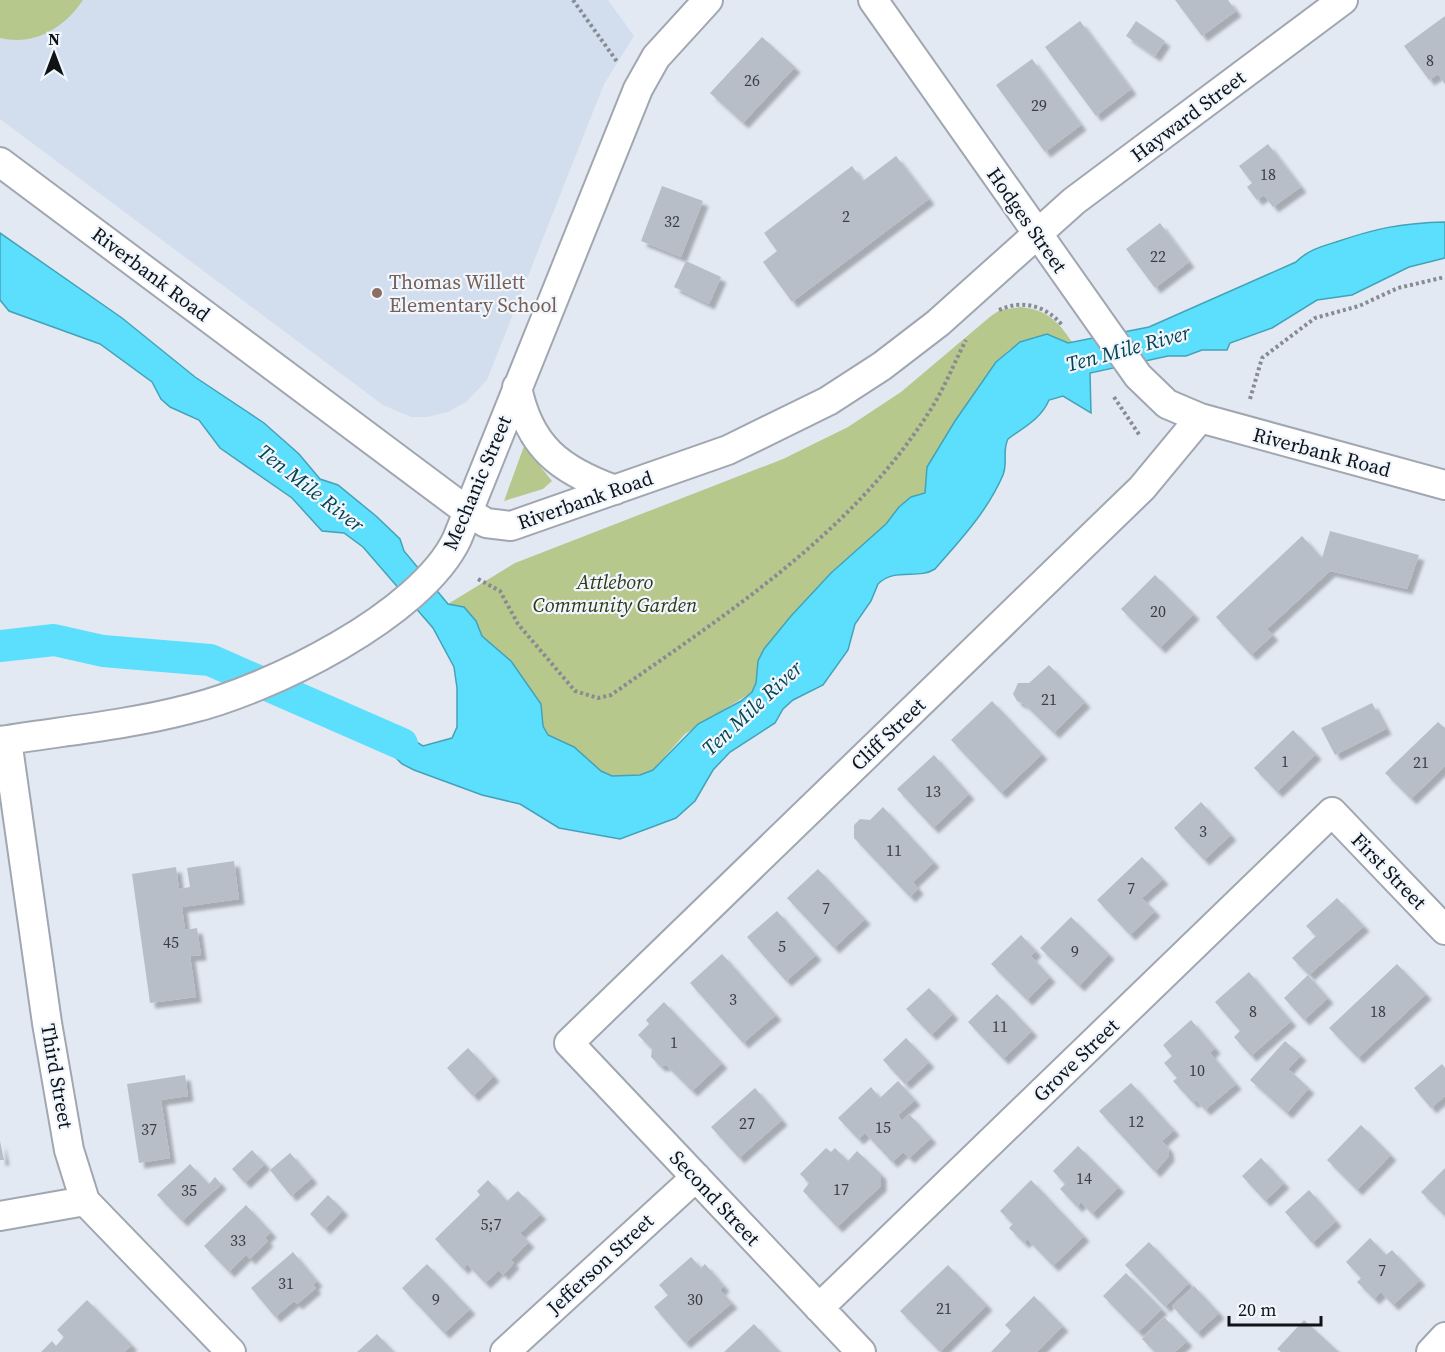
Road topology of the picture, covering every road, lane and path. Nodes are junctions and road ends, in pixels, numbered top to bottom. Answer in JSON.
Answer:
{"nodes":[{"id":1,"x":573,"y":0,"type":"edge"},
{"id":2,"x":708,"y":0,"type":"edge"},
{"id":3,"x":873,"y":0,"type":"edge"},
{"id":4,"x":1343,"y":0,"type":"edge"},
{"id":5,"x":621,"y":66,"type":"dead end"},
{"id":6,"x":0,"y":162,"type":"edge"},
{"id":7,"x":1036,"y":234,"type":"junction"},
{"id":8,"x":1445,"y":277,"type":"edge"},
{"id":9,"x":995,"y":312,"type":"dead end"},
{"id":10,"x":1066,"y":329,"type":"dead end"},
{"id":11,"x":969,"y":334,"type":"dead end"},
{"id":12,"x":517,"y":387,"type":"junction"},
{"id":13,"x":1111,"y":393,"type":"dead end"},
{"id":14,"x":1250,"y":399,"type":"dead end"},
{"id":15,"x":1200,"y":418,"type":"junction"},
{"id":16,"x":1140,"y":436,"type":"dead end"},
{"id":17,"x":1445,"y":485,"type":"edge"},
{"id":18,"x":615,"y":490,"type":"junction"},
{"id":19,"x":467,"y":511,"type":"junction"},
{"id":20,"x":478,"y":579,"type":"dead end"},
{"id":21,"x":3,"y":741,"type":"edge"},
{"id":22,"x":1332,"y":812,"type":"joint"},
{"id":23,"x":1445,"y":930,"type":"edge"},
{"id":24,"x":569,"y":1043,"type":"joint"},
{"id":25,"x":696,"y":1177,"type":"junction"},
{"id":26,"x":85,"y":1202,"type":"junction"},
{"id":27,"x":0,"y":1216,"type":"edge"},
{"id":28,"x":819,"y":1308,"type":"junction"},
{"id":29,"x":1445,"y":1337,"type":"edge"},
{"id":30,"x":231,"y":1352,"type":"edge"},
{"id":31,"x":505,"y":1352,"type":"edge"},
{"id":32,"x":861,"y":1352,"type":"edge"},
{"id":33,"x":1431,"y":1352,"type":"edge"}],
"edges":[{"from":1,"to":5,"type":"path"},
{"from":2,"to":12,"type":"street","name":"Mechanic Street"},
{"from":3,"to":7,"type":"street","name":"Hodges Street"},
{"from":4,"to":7,"type":"street","name":"Hayward Street"},
{"from":6,"to":19,"type":"street","name":"Riverbank Road"},
{"from":7,"to":15,"type":"street","name":"Hodges Street"},
{"from":7,"to":18,"type":"street","name":"Riverbank Road"},
{"from":8,"to":14,"type":"path"},
{"from":9,"to":10,"type":"path"},
{"from":11,"to":20,"type":"path"},
{"from":12,"to":18,"type":"street"},
{"from":12,"to":19,"type":"street","name":"Mechanic Street"},
{"from":13,"to":16,"type":"path"},
{"from":15,"to":17,"type":"street","name":"Riverbank Road"},
{"from":15,"to":24,"type":"street","name":"Cliff Street"},
{"from":18,"to":19,"type":"street","name":"Riverbank Road"},
{"from":19,"to":21,"type":"street","name":"Mechanic Street"},
{"from":21,"to":26,"type":"street","name":"Third Street"},
{"from":22,"to":23,"type":"street","name":"First Street"},
{"from":22,"to":28,"type":"street","name":"Grove Street"},
{"from":24,"to":25,"type":"street","name":"Second Street"},
{"from":25,"to":28,"type":"street","name":"Second Street"},
{"from":25,"to":31,"type":"street","name":"Jefferson Street"},
{"from":26,"to":27,"type":"street"},
{"from":26,"to":30,"type":"street","name":"Third Street"},
{"from":28,"to":32,"type":"street","name":"Second Street"},
{"from":29,"to":33,"type":"street"}]}
